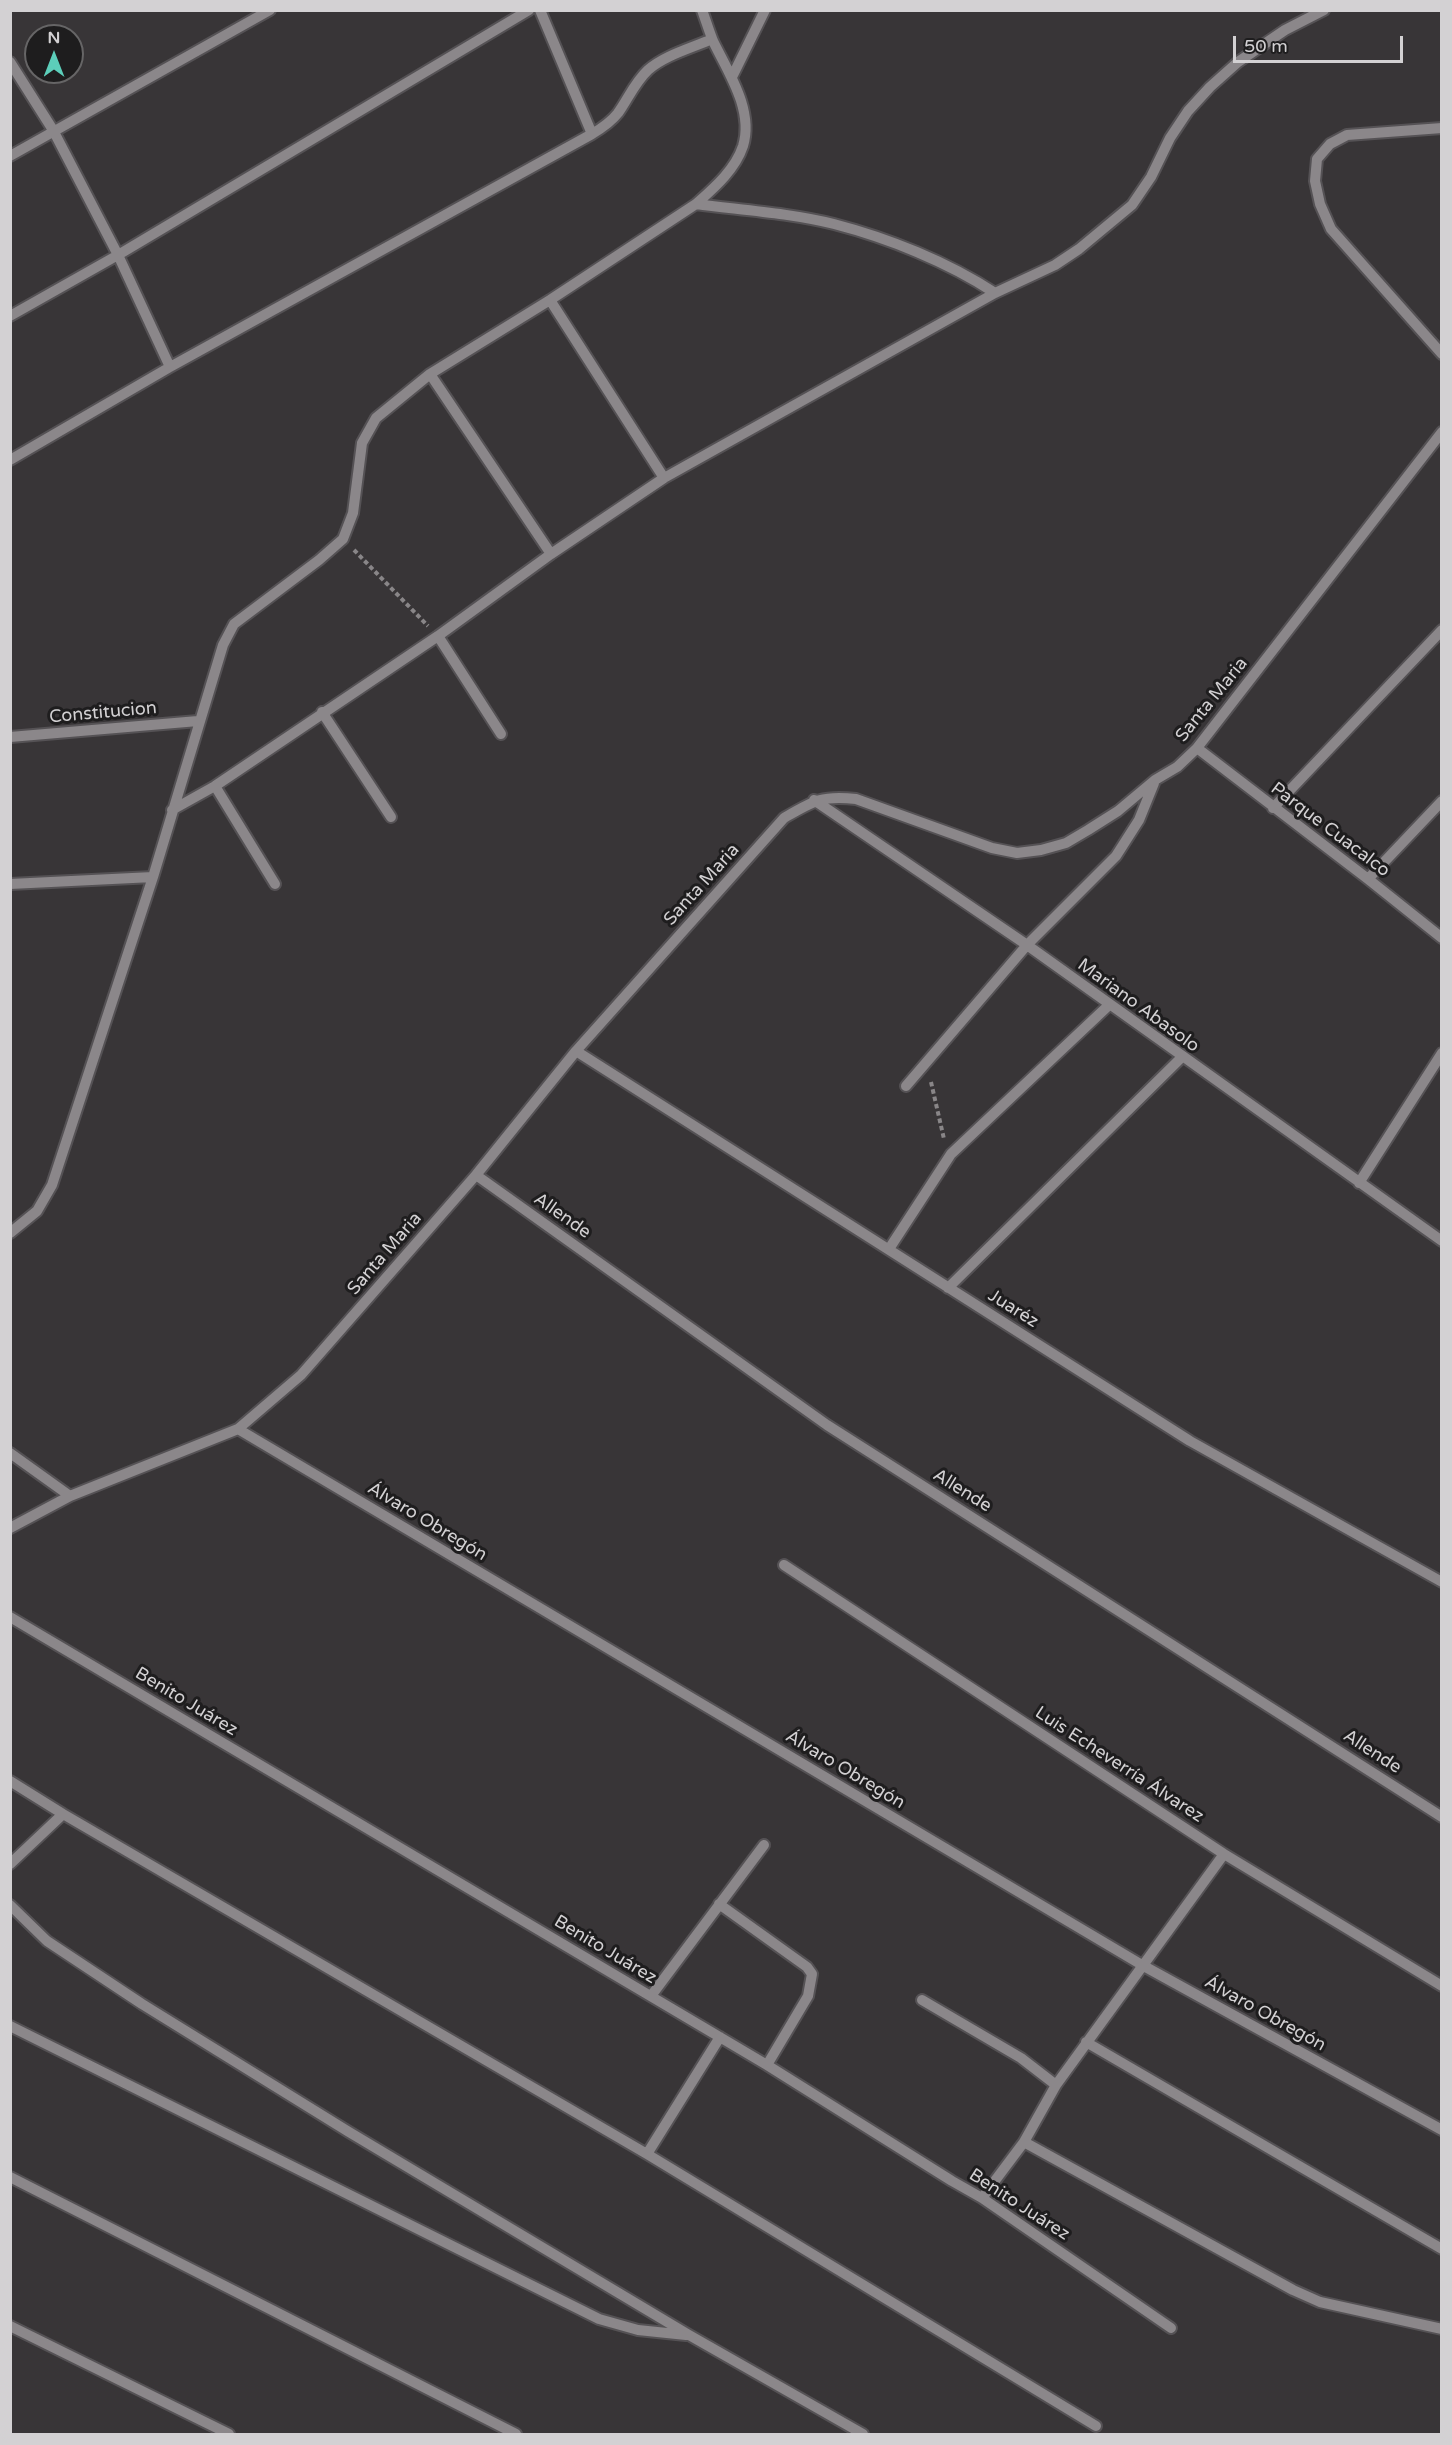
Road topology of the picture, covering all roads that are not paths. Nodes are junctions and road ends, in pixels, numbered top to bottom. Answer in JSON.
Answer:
{"nodes":[{"id":1,"x":270,"y":10,"type":"edge"},
{"id":2,"x":529,"y":10,"type":"edge"},
{"id":3,"x":540,"y":10,"type":"edge"},
{"id":4,"x":702,"y":10,"type":"edge"},
{"id":5,"x":765,"y":10,"type":"edge"},
{"id":6,"x":1324,"y":10,"type":"edge"},
{"id":7,"x":712,"y":39,"type":"junction"},
{"id":8,"x":10,"y":62,"type":"edge"},
{"id":9,"x":732,"y":77,"type":"junction"},
{"id":10,"x":1442,"y":128,"type":"edge"},
{"id":11,"x":53,"y":130,"type":"junction"},
{"id":12,"x":592,"y":134,"type":"junction"},
{"id":13,"x":10,"y":156,"type":"edge"},
{"id":14,"x":696,"y":204,"type":"junction"},
{"id":15,"x":118,"y":255,"type":"junction"},
{"id":16,"x":994,"y":293,"type":"junction"},
{"id":17,"x":550,"y":300,"type":"junction"},
{"id":18,"x":10,"y":316,"type":"edge"},
{"id":19,"x":1442,"y":354,"type":"edge"},
{"id":20,"x":170,"y":367,"type":"junction"},
{"id":21,"x":430,"y":374,"type":"junction"},
{"id":22,"x":1442,"y":432,"type":"edge"},
{"id":23,"x":10,"y":460,"type":"edge"},
{"id":24,"x":664,"y":478,"type":"junction"},
{"id":25,"x":551,"y":554,"type":"junction"},
{"id":26,"x":1442,"y":630,"type":"edge"},
{"id":27,"x":438,"y":636,"type":"junction"},
{"id":28,"x":322,"y":712,"type":"junction"},
{"id":29,"x":198,"y":721,"type":"junction"},
{"id":30,"x":501,"y":734,"type":"dead end"},
{"id":31,"x":10,"y":737,"type":"edge"},
{"id":32,"x":1197,"y":748,"type":"junction"},
{"id":33,"x":1155,"y":780,"type":"junction"},
{"id":34,"x":216,"y":786,"type":"junction"},
{"id":35,"x":814,"y":800,"type":"junction"},
{"id":36,"x":1442,"y":801,"type":"edge"},
{"id":37,"x":1273,"y":808,"type":"junction"},
{"id":38,"x":172,"y":810,"type":"junction"},
{"id":39,"x":391,"y":817,"type":"dead end"},
{"id":40,"x":153,"y":877,"type":"junction"},
{"id":41,"x":1368,"y":879,"type":"junction"},
{"id":42,"x":10,"y":884,"type":"edge"},
{"id":43,"x":275,"y":884,"type":"dead end"},
{"id":44,"x":1442,"y":938,"type":"edge"},
{"id":45,"x":1027,"y":945,"type":"junction"},
{"id":46,"x":1109,"y":1005,"type":"junction"},
{"id":47,"x":576,"y":1051,"type":"junction"},
{"id":48,"x":1442,"y":1053,"type":"edge"},
{"id":49,"x":1182,"y":1058,"type":"junction"},
{"id":50,"x":906,"y":1086,"type":"dead end"},
{"id":51,"x":476,"y":1175,"type":"junction"},
{"id":52,"x":1359,"y":1183,"type":"junction"},
{"id":53,"x":10,"y":1233,"type":"edge"},
{"id":54,"x":1442,"y":1241,"type":"edge"},
{"id":55,"x":889,"y":1249,"type":"junction"},
{"id":56,"x":948,"y":1288,"type":"junction"},
{"id":57,"x":237,"y":1429,"type":"junction"},
{"id":58,"x":10,"y":1454,"type":"edge"},
{"id":59,"x":70,"y":1496,"type":"junction"},
{"id":60,"x":10,"y":1528,"type":"edge"},
{"id":61,"x":784,"y":1565,"type":"dead end"},
{"id":62,"x":1441,"y":1581,"type":"edge"},
{"id":63,"x":12,"y":1621,"type":"edge"},
{"id":64,"x":10,"y":1781,"type":"edge"},
{"id":65,"x":63,"y":1814,"type":"junction"},
{"id":66,"x":1442,"y":1817,"type":"edge"},
{"id":67,"x":764,"y":1845,"type":"dead end"},
{"id":68,"x":1224,"y":1854,"type":"junction"},
{"id":69,"x":10,"y":1864,"type":"edge"},
{"id":70,"x":719,"y":1904,"type":"junction"},
{"id":71,"x":10,"y":1905,"type":"edge"},
{"id":72,"x":1142,"y":1965,"type":"junction"},
{"id":73,"x":1442,"y":1986,"type":"edge"},
{"id":74,"x":651,"y":1996,"type":"junction"},
{"id":75,"x":922,"y":2000,"type":"dead end"},
{"id":76,"x":10,"y":2026,"type":"edge"},
{"id":77,"x":720,"y":2037,"type":"junction"},
{"id":78,"x":1086,"y":2042,"type":"junction"},
{"id":79,"x":767,"y":2065,"type":"junction"},
{"id":80,"x":1056,"y":2085,"type":"junction"},
{"id":81,"x":1442,"y":2130,"type":"edge"},
{"id":82,"x":1024,"y":2142,"type":"junction"},
{"id":83,"x":647,"y":2154,"type":"junction"},
{"id":84,"x":10,"y":2177,"type":"edge"},
{"id":85,"x":982,"y":2198,"type":"junction"},
{"id":86,"x":1442,"y":2248,"type":"edge"},
{"id":87,"x":10,"y":2326,"type":"edge"},
{"id":88,"x":1171,"y":2328,"type":"dead end"},
{"id":89,"x":1442,"y":2328,"type":"edge"},
{"id":90,"x":689,"y":2335,"type":"junction"},
{"id":91,"x":1096,"y":2426,"type":"dead end"},
{"id":92,"x":229,"y":2434,"type":"edge"},
{"id":93,"x":516,"y":2434,"type":"edge"},
{"id":94,"x":863,"y":2434,"type":"edge"}],
"edges":[{"from":1,"to":11,"type":"street"},
{"from":2,"to":15,"type":"street"},
{"from":3,"to":12,"type":"street"},
{"from":4,"to":7,"type":"street"},
{"from":5,"to":9,"type":"street"},
{"from":6,"to":16,"type":"street"},
{"from":7,"to":9,"type":"street"},
{"from":7,"to":12,"type":"street"},
{"from":8,"to":11,"type":"street"},
{"from":9,"to":14,"type":"street"},
{"from":10,"to":19,"type":"street"},
{"from":11,"to":13,"type":"street"},
{"from":11,"to":15,"type":"street"},
{"from":12,"to":20,"type":"street"},
{"from":14,"to":16,"type":"street"},
{"from":14,"to":17,"type":"street"},
{"from":15,"to":18,"type":"street"},
{"from":15,"to":20,"type":"street"},
{"from":16,"to":24,"type":"street"},
{"from":17,"to":21,"type":"street"},
{"from":17,"to":24,"type":"street"},
{"from":20,"to":23,"type":"street"},
{"from":21,"to":25,"type":"street"},
{"from":21,"to":29,"type":"street"},
{"from":22,"to":32,"type":"street","name":"Santa Maria"},
{"from":24,"to":25,"type":"street"},
{"from":25,"to":27,"type":"street"},
{"from":26,"to":37,"type":"street"},
{"from":27,"to":28,"type":"street"},
{"from":27,"to":30,"type":"street"},
{"from":28,"to":34,"type":"street"},
{"from":28,"to":39,"type":"street"},
{"from":29,"to":31,"type":"street","name":"Constitucion"},
{"from":29,"to":38,"type":"street"},
{"from":32,"to":33,"type":"street","name":"Santa Maria"},
{"from":32,"to":37,"type":"street","name":"Parque Cuacalco"},
{"from":33,"to":35,"type":"street","name":"Santa Maria"},
{"from":33,"to":45,"type":"street"},
{"from":34,"to":38,"type":"street"},
{"from":34,"to":43,"type":"street"},
{"from":35,"to":45,"type":"street","name":"Mariano Abasolo"},
{"from":35,"to":47,"type":"street","name":"Santa Maria"},
{"from":36,"to":41,"type":"street"},
{"from":37,"to":41,"type":"street","name":"Parque Cuacalco"},
{"from":38,"to":40,"type":"street"},
{"from":40,"to":42,"type":"street"},
{"from":40,"to":53,"type":"street"},
{"from":41,"to":44,"type":"street","name":"Parque Cuacalco"},
{"from":45,"to":46,"type":"street","name":"Mariano Abasolo"},
{"from":45,"to":50,"type":"street"},
{"from":46,"to":49,"type":"street","name":"Mariano Abasolo"},
{"from":46,"to":55,"type":"street"},
{"from":47,"to":51,"type":"street","name":"Santa Maria"},
{"from":47,"to":55,"type":"street","name":"Juaréz"},
{"from":48,"to":52,"type":"street"},
{"from":49,"to":52,"type":"street","name":"Mariano Abasolo"},
{"from":49,"to":56,"type":"street"},
{"from":51,"to":57,"type":"street","name":"Santa Maria"},
{"from":51,"to":66,"type":"street","name":"Allende"},
{"from":52,"to":54,"type":"street","name":"Mariano Abasolo"},
{"from":55,"to":56,"type":"street","name":"Juaréz"},
{"from":56,"to":62,"type":"street","name":"Juaréz"},
{"from":57,"to":59,"type":"street","name":"Santa Maria"},
{"from":57,"to":72,"type":"street","name":"Álvaro Obregón"},
{"from":58,"to":59,"type":"street"},
{"from":59,"to":60,"type":"street","name":"Santa Maria"},
{"from":61,"to":68,"type":"street","name":"Luis Echeverría Álvarez"},
{"from":63,"to":74,"type":"street","name":"Benito Juárez"},
{"from":64,"to":65,"type":"street"},
{"from":65,"to":69,"type":"street"},
{"from":65,"to":83,"type":"street"},
{"from":67,"to":70,"type":"street"},
{"from":68,"to":72,"type":"street"},
{"from":68,"to":73,"type":"street","name":"Luis Echeverría Álvarez"},
{"from":70,"to":74,"type":"street"},
{"from":70,"to":79,"type":"street"},
{"from":71,"to":90,"type":"street"},
{"from":72,"to":78,"type":"street"},
{"from":72,"to":81,"type":"street","name":"Álvaro Obregón"},
{"from":74,"to":77,"type":"street","name":"Benito Juárez"},
{"from":75,"to":80,"type":"street"},
{"from":76,"to":90,"type":"street"},
{"from":77,"to":79,"type":"street","name":"Benito Juárez"},
{"from":77,"to":83,"type":"street"},
{"from":78,"to":80,"type":"street"},
{"from":78,"to":86,"type":"street"},
{"from":79,"to":85,"type":"street","name":"Benito Juárez"},
{"from":80,"to":82,"type":"street"},
{"from":82,"to":85,"type":"street"},
{"from":82,"to":89,"type":"street"},
{"from":83,"to":91,"type":"street"},
{"from":84,"to":93,"type":"street"},
{"from":85,"to":88,"type":"street","name":"Benito Juárez"},
{"from":87,"to":92,"type":"street"},
{"from":90,"to":94,"type":"street"}]}
